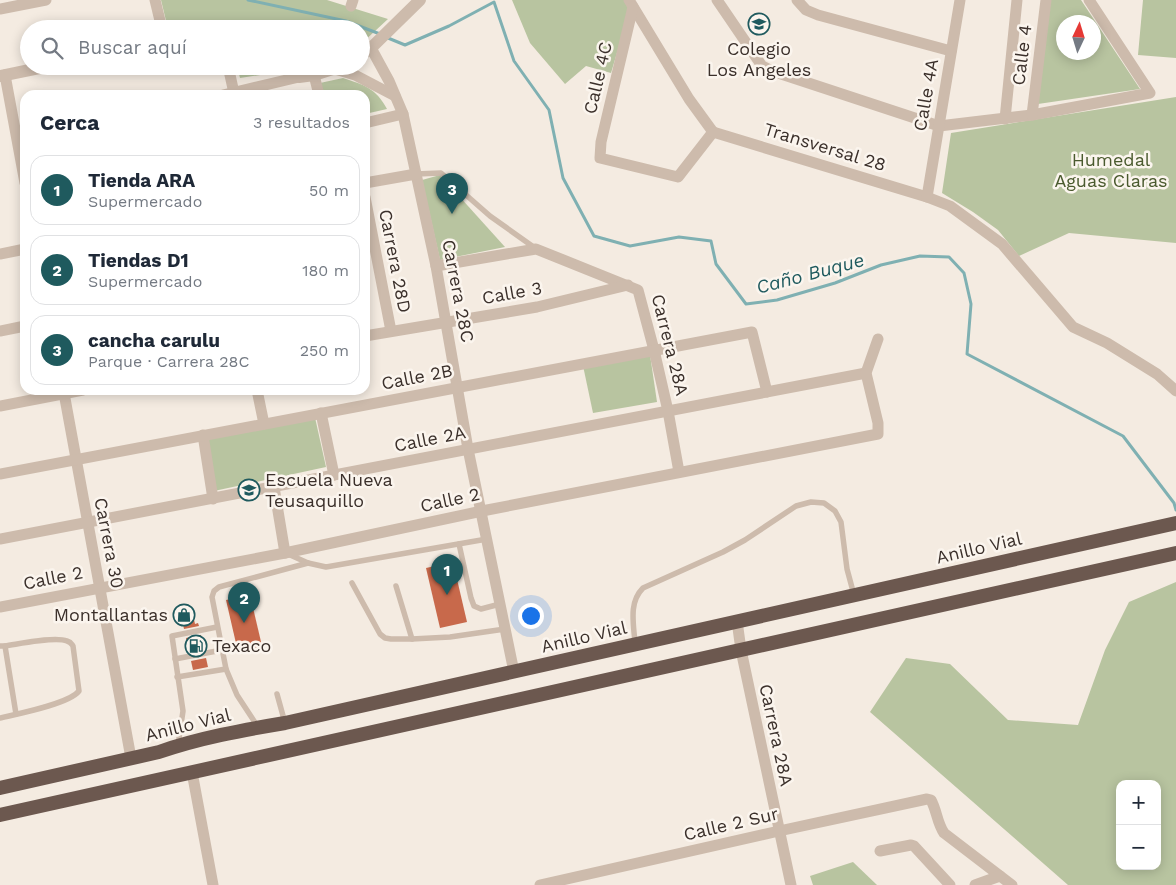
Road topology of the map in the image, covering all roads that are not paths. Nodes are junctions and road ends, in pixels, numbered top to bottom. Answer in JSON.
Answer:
{"nodes":[{"id":1,"x":46,"y":0,"type":"edge"},
{"id":2,"x":155,"y":0,"type":"edge"},
{"id":3,"x":420,"y":0,"type":"edge"},
{"id":4,"x":717,"y":0,"type":"edge"},
{"id":5,"x":797,"y":0,"type":"edge"},
{"id":6,"x":960,"y":0,"type":"edge"},
{"id":7,"x":1017,"y":0,"type":"edge"},
{"id":8,"x":1046,"y":0,"type":"edge"},
{"id":9,"x":1089,"y":0,"type":"edge"},
{"id":10,"x":631,"y":3,"type":"edge"},
{"id":11,"x":0,"y":9,"type":"edge"},
{"id":12,"x":160,"y":20,"type":"edge"},
{"id":13,"x":370,"y":49,"type":"edge"},
{"id":14,"x":951,"y":51,"type":"junction"},
{"id":15,"x":20,"y":72,"type":"edge"},
{"id":16,"x":2,"y":75,"type":"edge"},
{"id":17,"x":228,"y":75,"type":"edge"},
{"id":18,"x":296,"y":75,"type":"edge"},
{"id":19,"x":314,"y":75,"type":"joint"},
{"id":20,"x":355,"y":75,"type":"edge"},
{"id":21,"x":299,"y":77,"type":"junction"},
{"id":22,"x":228,"y":90,"type":"edge"},
{"id":23,"x":245,"y":90,"type":"edge"},
{"id":24,"x":318,"y":90,"type":"edge"},
{"id":25,"x":395,"y":96,"type":"junction"},
{"id":26,"x":404,"y":114,"type":"junction"},
{"id":27,"x":1032,"y":115,"type":"junction"},
{"id":28,"x":1005,"y":119,"type":"junction"},
{"id":29,"x":370,"y":122,"type":"edge"},
{"id":30,"x":939,"y":126,"type":"junction"},
{"id":31,"x":20,"y":131,"type":"edge"},
{"id":32,"x":713,"y":132,"type":"junction"},
{"id":33,"x":416,"y":174,"type":"junction"},
{"id":34,"x":370,"y":181,"type":"edge"},
{"id":35,"x":927,"y":197,"type":"junction"},
{"id":36,"x":536,"y":249,"type":"junction"},
{"id":37,"x":20,"y":250,"type":"edge"},
{"id":38,"x":370,"y":251,"type":"edge"},
{"id":39,"x":0,"y":254,"type":"edge"},
{"id":40,"x":436,"y":266,"type":"junction"},
{"id":41,"x":631,"y":286,"type":"junction"},
{"id":42,"x":446,"y":322,"type":"junction"},
{"id":43,"x":20,"y":327,"type":"edge"},
{"id":44,"x":0,"y":331,"type":"edge"},
{"id":45,"x":391,"y":331,"type":"junction"},
{"id":46,"x":370,"y":335,"type":"edge"},
{"id":47,"x":878,"y":339,"type":"dead end"},
{"id":48,"x":654,"y":350,"type":"junction"},
{"id":49,"x":866,"y":374,"type":"junction"},
{"id":50,"x":458,"y":388,"type":"junction"},
{"id":51,"x":1176,"y":391,"type":"edge"},
{"id":52,"x":767,"y":392,"type":"junction"},
{"id":53,"x":59,"y":395,"type":"edge"},
{"id":54,"x":64,"y":395,"type":"edge"},
{"id":55,"x":258,"y":395,"type":"edge"},
{"id":56,"x":0,"y":406,"type":"edge"},
{"id":57,"x":668,"y":411,"type":"junction"},
{"id":58,"x":321,"y":413,"type":"junction"},
{"id":59,"x":264,"y":424,"type":"junction"},
{"id":60,"x":203,"y":436,"type":"junction"},
{"id":61,"x":468,"y":449,"type":"junction"},
{"id":62,"x":76,"y":460,"type":"junction"},
{"id":63,"x":679,"y":472,"type":"junction"},
{"id":64,"x":0,"y":474,"type":"edge"},
{"id":65,"x":334,"y":475,"type":"junction"},
{"id":66,"x":274,"y":487,"type":"junction"},
{"id":67,"x":213,"y":499,"type":"junction"},
{"id":68,"x":482,"y":511,"type":"junction"},
{"id":69,"x":87,"y":522,"type":"junction"},
{"id":70,"x":1176,"y":523,"type":"edge"},
{"id":71,"x":0,"y":539,"type":"edge"},
{"id":72,"x":487,"y":539,"type":"junction"},
{"id":73,"x":459,"y":544,"type":"junction"},
{"id":74,"x":285,"y":553,"type":"junction"},
{"id":75,"x":1171,"y":554,"type":"edge"},
{"id":76,"x":308,"y":563,"type":"junction"},
{"id":77,"x":352,"y":583,"type":"dead end"},
{"id":78,"x":396,"y":586,"type":"dead end"},
{"id":79,"x":100,"y":587,"type":"junction"},
{"id":80,"x":854,"y":595,"type":"junction"},
{"id":81,"x":500,"y":604,"type":"junction"},
{"id":82,"x":0,"y":606,"type":"edge"},
{"id":83,"x":737,"y":621,"type":"junction"},
{"id":84,"x":217,"y":627,"type":"junction"},
{"id":85,"x":505,"y":629,"type":"junction"},
{"id":86,"x":412,"y":639,"type":"junction"},
{"id":87,"x":635,"y":644,"type":"junction"},
{"id":88,"x":2,"y":646,"type":"edge"},
{"id":89,"x":222,"y":650,"type":"junction"},
{"id":90,"x":741,"y":650,"type":"junction"},
{"id":91,"x":175,"y":659,"type":"junction"},
{"id":92,"x":226,"y":669,"type":"junction"},
{"id":93,"x":514,"y":672,"type":"junction"},
{"id":94,"x":177,"y":677,"type":"junction"},
{"id":95,"x":277,"y":694,"type":"dead end"},
{"id":96,"x":16,"y":714,"type":"junction"},
{"id":97,"x":0,"y":718,"type":"edge"},
{"id":98,"x":285,"y":724,"type":"junction"},
{"id":99,"x":258,"y":728,"type":"junction"},
{"id":100,"x":178,"y":745,"type":"junction"},
{"id":101,"x":131,"y":758,"type":"junction"},
{"id":102,"x":192,"y":772,"type":"junction"},
{"id":103,"x":0,"y":788,"type":"edge"},
{"id":104,"x":0,"y":815,"type":"edge"},
{"id":105,"x":778,"y":831,"type":"junction"},
{"id":106,"x":880,"y":851,"type":"dead end"},
{"id":107,"x":1000,"y":876,"type":"junction"},
{"id":108,"x":213,"y":885,"type":"edge"},
{"id":109,"x":540,"y":885,"type":"edge"},
{"id":110,"x":791,"y":885,"type":"edge"},
{"id":111,"x":950,"y":885,"type":"edge"},
{"id":112,"x":975,"y":885,"type":"edge"},
{"id":113,"x":1012,"y":885,"type":"edge"}],
"edges":[{"from":1,"to":11,"type":"street"},
{"from":2,"to":12,"type":"street"},
{"from":3,"to":13,"type":"street"},
{"from":4,"to":30,"type":"street"},
{"from":5,"to":14,"type":"street"},
{"from":6,"to":14,"type":"street","name":"Calle 4A"},
{"from":7,"to":28,"type":"street"},
{"from":8,"to":27,"type":"street","name":"Calle 4"},
{"from":9,"to":27,"type":"street"},
{"from":10,"to":32,"type":"street"},
{"from":10,"to":32,"type":"street","name":"Calle 4C"},
{"from":13,"to":25,"type":"street","name":"Carrera 28C"},
{"from":14,"to":30,"type":"street","name":"Calle 4A"},
{"from":15,"to":16,"type":"street"},
{"from":16,"to":31,"type":"street"},
{"from":17,"to":22,"type":"street"},
{"from":18,"to":21,"type":"street"},
{"from":19,"to":21,"type":"street"},
{"from":19,"to":24,"type":"street"},
{"from":20,"to":25,"type":"street"},
{"from":21,"to":23,"type":"street"},
{"from":25,"to":26,"type":"street","name":"Carrera 28C"},
{"from":26,"to":29,"type":"street"},
{"from":26,"to":33,"type":"street","name":"Carrera 28C"},
{"from":27,"to":28,"type":"street"},
{"from":28,"to":30,"type":"street"},
{"from":30,"to":35,"type":"street","name":"Calle 4A"},
{"from":32,"to":35,"type":"street","name":"Transversal 28"},
{"from":33,"to":34,"type":"street"},
{"from":33,"to":36,"type":"lane"},
{"from":33,"to":40,"type":"street","name":"Carrera 28C"},
{"from":35,"to":51,"type":"street","name":"Transversal 28"},
{"from":36,"to":40,"type":"street"},
{"from":36,"to":41,"type":"street"},
{"from":37,"to":39,"type":"street"},
{"from":38,"to":45,"type":"street","name":"Carrera 28D"},
{"from":40,"to":42,"type":"street","name":"Carrera 28C"},
{"from":41,"to":42,"type":"street","name":"Calle 3"},
{"from":41,"to":48,"type":"street","name":"Carrera 28A"},
{"from":42,"to":45,"type":"street","name":"Calle 3"},
{"from":42,"to":50,"type":"street","name":"Carrera 28C"},
{"from":43,"to":44,"type":"street"},
{"from":45,"to":46,"type":"street","name":"Calle 3"},
{"from":47,"to":49,"type":"street"},
{"from":48,"to":50,"type":"street","name":"Calle 2B"},
{"from":48,"to":52,"type":"street","name":"Calle 2B"},
{"from":48,"to":57,"type":"street","name":"Carrera 28A"},
{"from":49,"to":52,"type":"street","name":"Calle 2A"},
{"from":49,"to":63,"type":"street","name":"Calle 2"},
{"from":50,"to":58,"type":"street","name":"Calle 2B"},
{"from":50,"to":61,"type":"street","name":"Carrera 28C"},
{"from":52,"to":57,"type":"street","name":"Calle 2A"},
{"from":53,"to":56,"type":"street"},
{"from":54,"to":62,"type":"street","name":"Carrera 30"},
{"from":55,"to":59,"type":"street"},
{"from":57,"to":61,"type":"street","name":"Calle 2A"},
{"from":57,"to":63,"type":"street","name":"Carrera 28A"},
{"from":58,"to":59,"type":"street","name":"Calle 2B"},
{"from":58,"to":65,"type":"street"},
{"from":59,"to":60,"type":"street","name":"Calle 2B"},
{"from":60,"to":62,"type":"street","name":"Calle 2B"},
{"from":60,"to":67,"type":"street"},
{"from":61,"to":65,"type":"street","name":"Calle 2A"},
{"from":61,"to":68,"type":"street","name":"Carrera 28C"},
{"from":62,"to":64,"type":"street","name":"Calle 2B"},
{"from":62,"to":69,"type":"street","name":"Carrera 30"},
{"from":63,"to":68,"type":"street","name":"Calle 2"},
{"from":65,"to":66,"type":"street","name":"Calle 2A"},
{"from":66,"to":67,"type":"street","name":"Calle 2A"},
{"from":66,"to":74,"type":"street"},
{"from":67,"to":69,"type":"street","name":"Calle 2A"},
{"from":68,"to":72,"type":"street","name":"Carrera 28C"},
{"from":68,"to":74,"type":"street","name":"Calle 2"},
{"from":69,"to":71,"type":"street","name":"Calle 2A"},
{"from":69,"to":79,"type":"street","name":"Carrera 30"},
{"from":70,"to":80,"type":"highway","name":"Anillo Vial"},
{"from":72,"to":73,"type":"lane"},
{"from":72,"to":81,"type":"street","name":"Carrera 28C"},
{"from":73,"to":76,"type":"lane"},
{"from":73,"to":81,"type":"lane"},
{"from":74,"to":76,"type":"lane"},
{"from":74,"to":79,"type":"street","name":"Calle 2"},
{"from":75,"to":90,"type":"highway"},
{"from":76,"to":84,"type":"lane"},
{"from":77,"to":86,"type":"lane"},
{"from":78,"to":86,"type":"lane"},
{"from":79,"to":82,"type":"street","name":"Calle 2"},
{"from":79,"to":101,"type":"street","name":"Carrera 30"},
{"from":80,"to":83,"type":"highway","name":"Anillo Vial"},
{"from":80,"to":87,"type":"lane"},
{"from":81,"to":85,"type":"street","name":"Carrera 28C"},
{"from":83,"to":87,"type":"highway","name":"Anillo Vial"},
{"from":83,"to":90,"type":"street","name":"Carrera 28A"},
{"from":84,"to":89,"type":"lane"},
{"from":84,"to":91,"type":"lane"},
{"from":85,"to":86,"type":"lane"},
{"from":85,"to":93,"type":"street","name":"Carrera 28C"},
{"from":87,"to":93,"type":"highway","name":"Anillo Vial"},
{"from":88,"to":96,"type":"lane"},
{"from":88,"to":96,"type":"lane"},
{"from":89,"to":91,"type":"lane"},
{"from":89,"to":92,"type":"lane"},
{"from":90,"to":102,"type":"highway"},
{"from":90,"to":105,"type":"street","name":"Carrera 28A"},
{"from":91,"to":94,"type":"lane"},
{"from":92,"to":94,"type":"lane"},
{"from":92,"to":99,"type":"lane"},
{"from":93,"to":98,"type":"highway","name":"Anillo Vial"},
{"from":94,"to":100,"type":"lane"},
{"from":95,"to":98,"type":"lane"},
{"from":96,"to":97,"type":"lane"},
{"from":98,"to":99,"type":"highway","name":"Anillo Vial"},
{"from":99,"to":100,"type":"highway","name":"Anillo Vial"},
{"from":100,"to":101,"type":"highway","name":"Anillo Vial"},
{"from":101,"to":103,"type":"highway","name":"Anillo Vial"},
{"from":102,"to":104,"type":"highway"},
{"from":102,"to":108,"type":"street"},
{"from":105,"to":107,"type":"street","name":"Calle 2 Sur"},
{"from":105,"to":109,"type":"street","name":"Calle 2 Sur"},
{"from":105,"to":110,"type":"street","name":"Carrera 28A"},
{"from":106,"to":111,"type":"street"},
{"from":107,"to":112,"type":"street"},
{"from":107,"to":113,"type":"street"}]}
